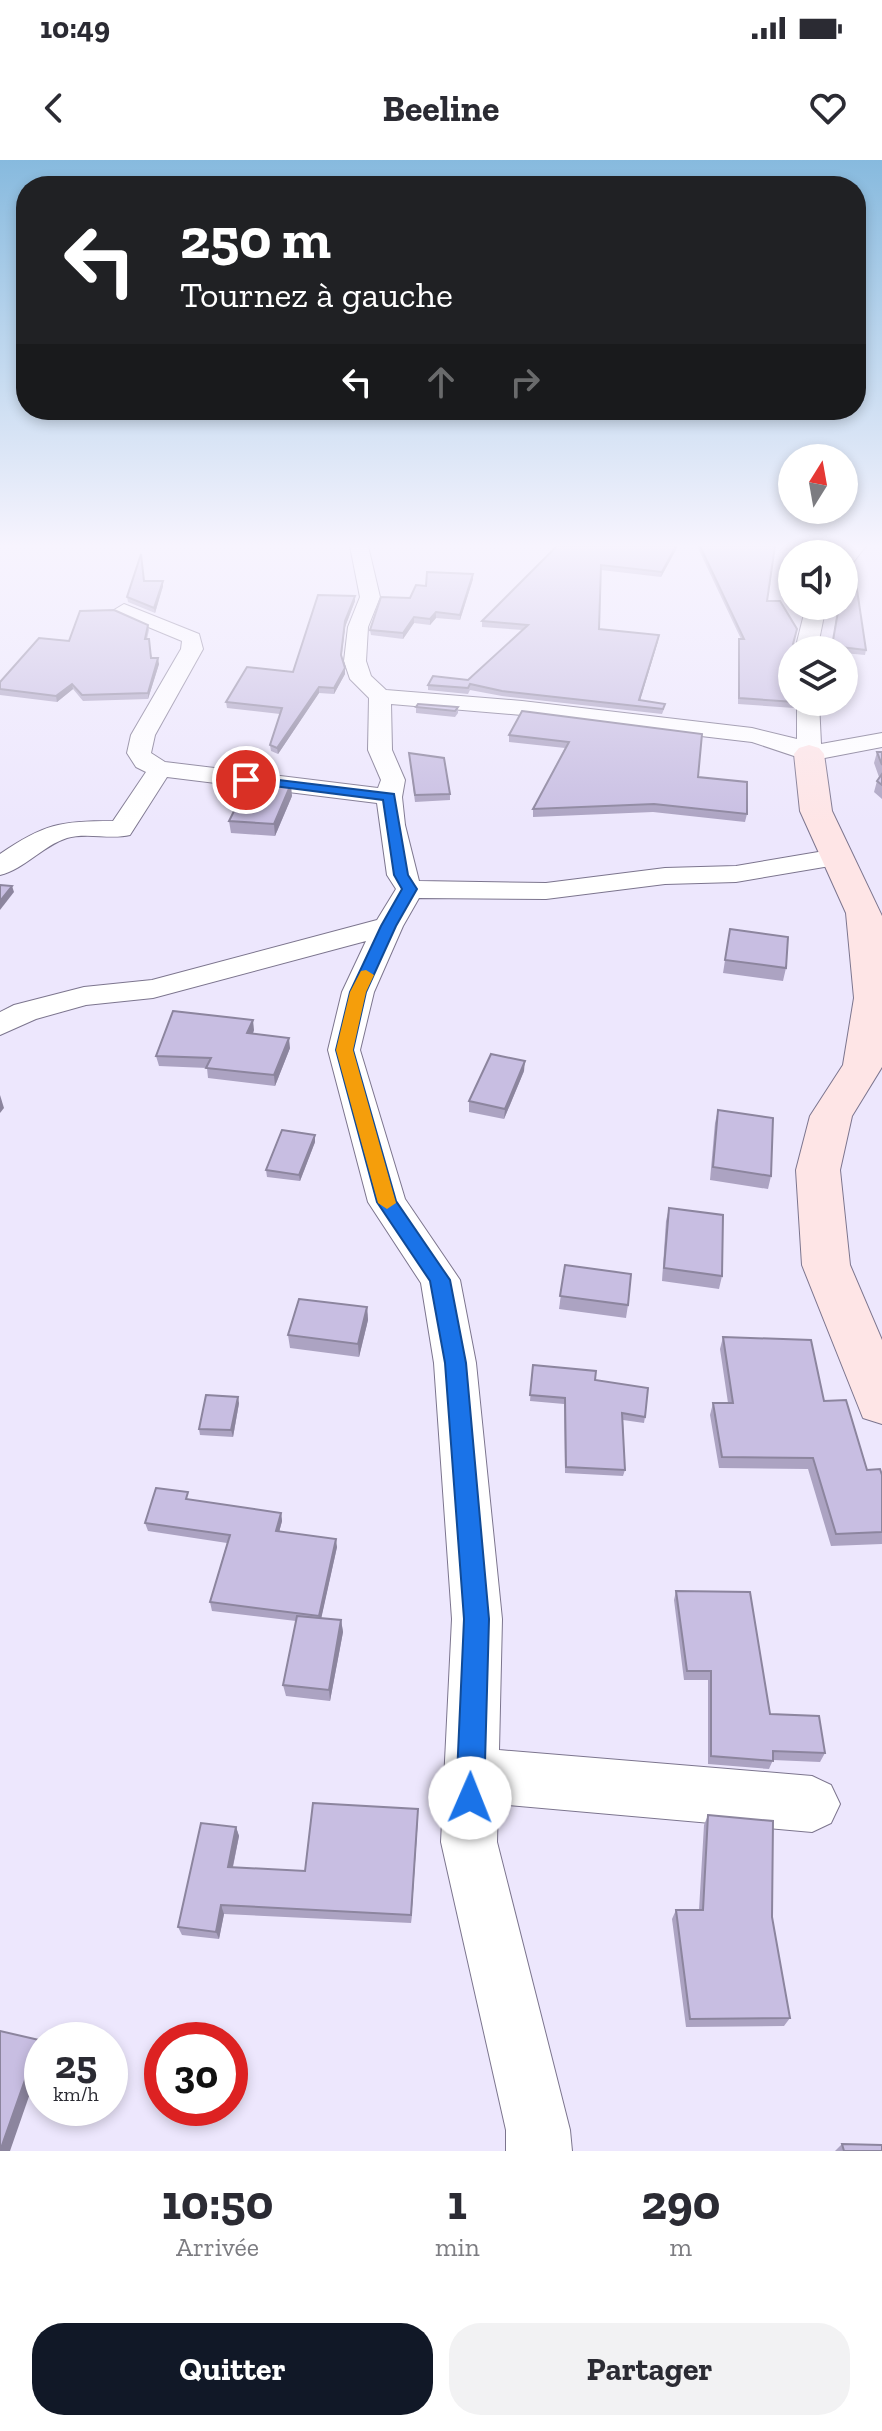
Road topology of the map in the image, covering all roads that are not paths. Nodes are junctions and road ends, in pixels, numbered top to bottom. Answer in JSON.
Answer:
{"nodes":[{"id":1,"x":192,"y":639,"type":"edge"},
{"id":2,"x":357,"y":639,"type":"edge"},
{"id":3,"x":380,"y":696,"type":"junction"},
{"id":4,"x":808,"y":716,"type":"edge"},
{"id":5,"x":880,"y":739,"type":"edge"},
{"id":6,"x":809,"y":754,"type":"junction"},
{"id":7,"x":160,"y":769,"type":"junction"},
{"id":8,"x":389,"y":797,"type":"junction"},
{"id":9,"x":836,"y":857,"type":"junction"},
{"id":10,"x":0,"y":867,"type":"edge"},
{"id":11,"x":410,"y":889,"type":"junction"},
{"id":12,"x":388,"y":926,"type":"junction"},
{"id":13,"x":876,"y":946,"type":"edge"},
{"id":14,"x":0,"y":1025,"type":"edge"},
{"id":15,"x":882,"y":1402,"type":"edge"},
{"id":16,"x":470,"y":1775,"type":"junction"},
{"id":17,"x":812,"y":1804,"type":"dead end"},
{"id":18,"x":539,"y":2151,"type":"edge"}],
"edges":[{"from":1,"to":7,"type":"street"},
{"from":2,"to":3,"type":"street"},
{"from":3,"to":6,"type":"street"},
{"from":3,"to":8,"type":"street"},
{"from":4,"to":6,"type":"street"},
{"from":5,"to":6,"type":"street"},
{"from":6,"to":9,"type":"street"},
{"from":7,"to":8,"type":"street"},
{"from":7,"to":10,"type":"street"},
{"from":8,"to":11,"type":"street"},
{"from":9,"to":11,"type":"street"},
{"from":9,"to":13,"type":"street"},
{"from":11,"to":12,"type":"street"},
{"from":12,"to":14,"type":"street"},
{"from":12,"to":16,"type":"street"},
{"from":13,"to":15,"type":"street"},
{"from":16,"to":17,"type":"street"},
{"from":16,"to":18,"type":"street"}]}
